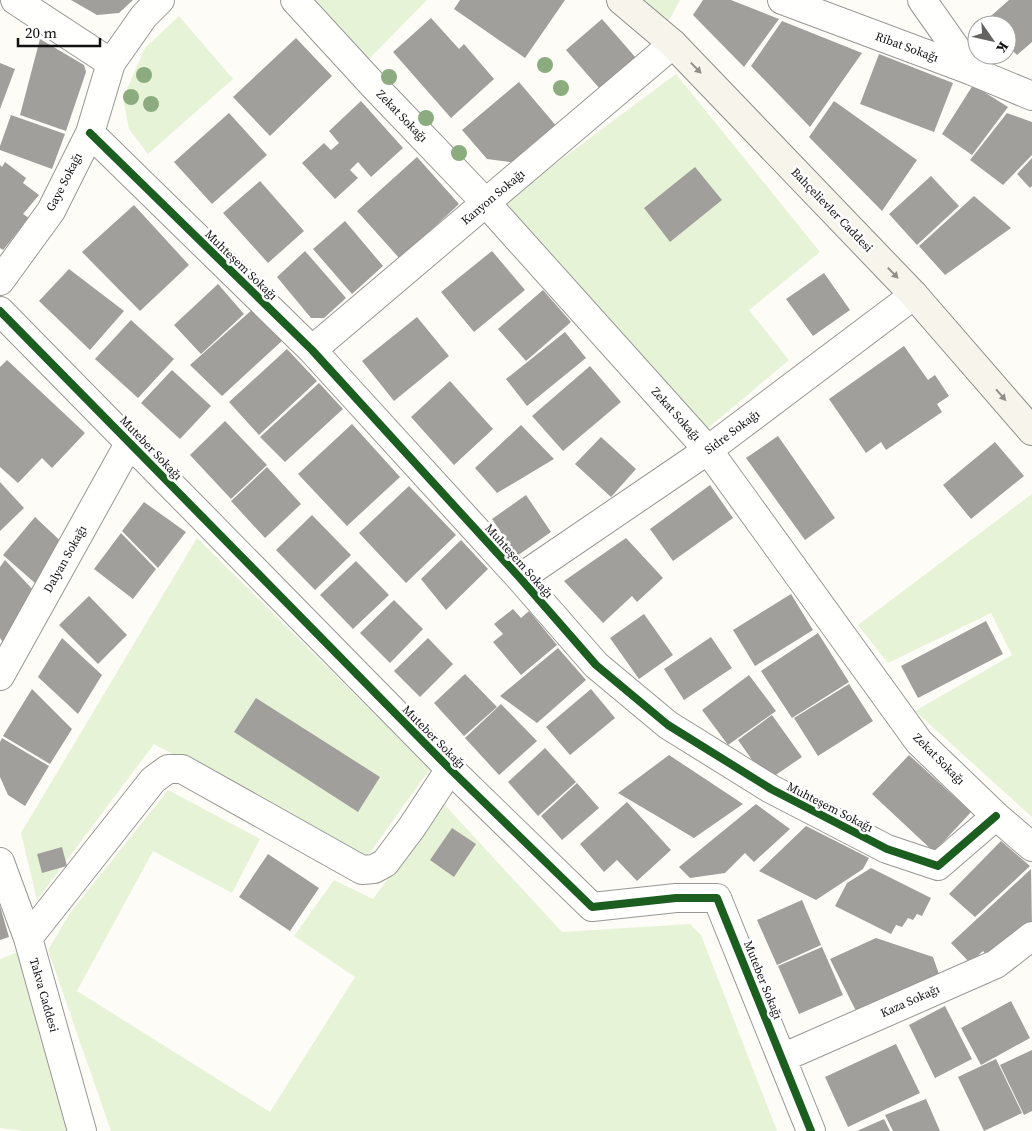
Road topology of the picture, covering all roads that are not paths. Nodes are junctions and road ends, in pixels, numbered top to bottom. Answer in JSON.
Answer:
{"nodes":[{"id":1,"x":15,"y":0,"type":"edge"},
{"id":2,"x":160,"y":0,"type":"edge"},
{"id":3,"x":295,"y":0,"type":"edge"},
{"id":4,"x":621,"y":0,"type":"edge"},
{"id":5,"x":782,"y":0,"type":"edge"},
{"id":6,"x":922,"y":0,"type":"edge"},
{"id":7,"x":673,"y":44,"type":"junction"},
{"id":8,"x":111,"y":63,"type":"junction"},
{"id":9,"x":972,"y":71,"type":"junction"},
{"id":10,"x":1032,"y":96,"type":"edge"},
{"id":11,"x":90,"y":133,"type":"junction"},
{"id":12,"x":486,"y":203,"type":"junction"},
{"id":13,"x":0,"y":281,"type":"edge"},
{"id":14,"x":914,"y":295,"type":"junction"},
{"id":15,"x":0,"y":311,"type":"edge"},
{"id":16,"x":312,"y":350,"type":"junction"},
{"id":17,"x":1032,"y":432,"type":"edge"},
{"id":18,"x":130,"y":442,"type":"junction"},
{"id":19,"x":708,"y":450,"type":"junction"},
{"id":20,"x":520,"y":578,"type":"junction"},
{"id":21,"x":0,"y":676,"type":"edge"},
{"id":22,"x":450,"y":769,"type":"junction"},
{"id":23,"x":996,"y":816,"type":"junction"},
{"id":24,"x":1032,"y":847,"type":"edge"},
{"id":25,"x":0,"y":862,"type":"edge"},
{"id":26,"x":1032,"y":936,"type":"edge"},
{"id":27,"x":28,"y":938,"type":"junction"},
{"id":28,"x":782,"y":1058,"type":"junction"},
{"id":29,"x":82,"y":1131,"type":"edge"},
{"id":30,"x":811,"y":1131,"type":"edge"}],
"edges":[{"from":1,"to":8,"type":"street"},
{"from":2,"to":8,"type":"street","name":"Gaye Sokağı"},
{"from":3,"to":12,"type":"street","name":"Zekat Sokağı"},
{"from":4,"to":7,"type":"main road","name":"Bahçelievler Caddesi"},
{"from":5,"to":9,"type":"street","name":"Ribat Sokağı"},
{"from":6,"to":9,"type":"street"},
{"from":7,"to":12,"type":"street","name":"Kanyon Sokağı"},
{"from":7,"to":14,"type":"main road","name":"Bahçelievler Caddesi","one_way":true},
{"from":8,"to":11,"type":"street","name":"Gaye Sokağı"},
{"from":9,"to":10,"type":"street","name":"Ribat Sokağı"},
{"from":11,"to":13,"type":"street","name":"Gaye Sokağı"},
{"from":11,"to":16,"type":"street","name":"Muhteşem Sokağı"},
{"from":12,"to":16,"type":"street","name":"Kanyon Sokağı"},
{"from":12,"to":19,"type":"street","name":"Zekat Sokağı"},
{"from":14,"to":17,"type":"main road","name":"Bahçelievler Caddesi","one_way":true},
{"from":14,"to":19,"type":"street","name":"Sidre Sokağı"},
{"from":15,"to":18,"type":"street","name":"Muteber Sokağı"},
{"from":16,"to":20,"type":"street","name":"Muhteşem Sokağı"},
{"from":18,"to":21,"type":"street","name":"Dalyan Sokağı"},
{"from":18,"to":22,"type":"street","name":"Muteber Sokağı"},
{"from":19,"to":20,"type":"street","name":"Sidre Sokağı"},
{"from":19,"to":23,"type":"street","name":"Zekat Sokağı"},
{"from":20,"to":23,"type":"street","name":"Muhteşem Sokağı"},
{"from":22,"to":27,"type":"street"},
{"from":22,"to":28,"type":"street","name":"Muteber Sokağı"},
{"from":23,"to":24,"type":"street","name":"Zekat Sokağı"},
{"from":25,"to":27,"type":"street","name":"Takva Caddesi"},
{"from":26,"to":28,"type":"street","name":"Kaza Sokağı"},
{"from":27,"to":29,"type":"street","name":"Takva Caddesi"},
{"from":28,"to":30,"type":"street","name":"Muteber Sokağı"}]}
